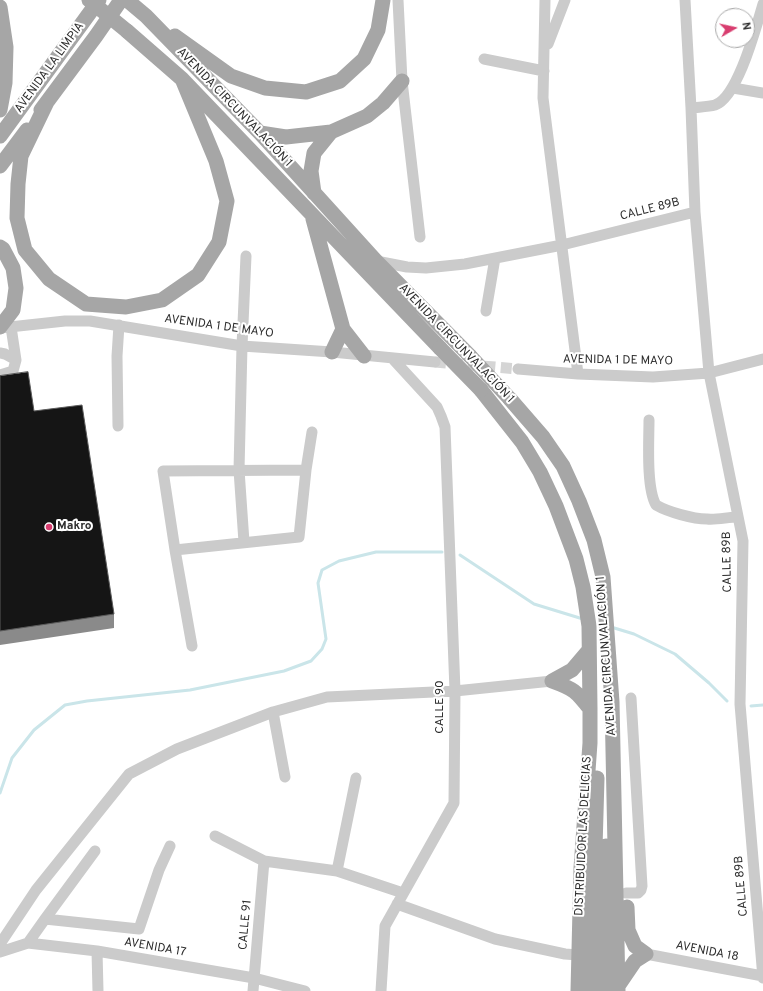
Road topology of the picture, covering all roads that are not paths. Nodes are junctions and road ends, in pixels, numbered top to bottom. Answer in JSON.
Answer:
{"nodes":[{"id":1,"x":89,"y":0,"type":"edge"},
{"id":2,"x":99,"y":0,"type":"edge"},
{"id":3,"x":121,"y":0,"type":"edge"},
{"id":4,"x":127,"y":0,"type":"edge"},
{"id":5,"x":383,"y":0,"type":"edge"},
{"id":6,"x":398,"y":0,"type":"edge"},
{"id":7,"x":545,"y":0,"type":"edge"},
{"id":8,"x":565,"y":0,"type":"edge"},
{"id":9,"x":685,"y":0,"type":"edge"},
{"id":10,"x":763,"y":6,"type":"edge"},
{"id":11,"x":0,"y":7,"type":"edge"},
{"id":12,"x":146,"y":16,"type":"junction"},
{"id":13,"x":545,"y":50,"type":"junction"},
{"id":14,"x":484,"y":59,"type":"dead end"},
{"id":15,"x":544,"y":71,"type":"junction"},
{"id":16,"x":182,"y":79,"type":"junction"},
{"id":17,"x":402,"y":81,"type":"junction"},
{"id":18,"x":732,"y":88,"type":"junction"},
{"id":19,"x":763,"y":93,"type":"edge"},
{"id":20,"x":47,"y":102,"type":"junction"},
{"id":21,"x":691,"y":108,"type":"junction"},
{"id":22,"x":0,"y":110,"type":"edge"},
{"id":23,"x":331,"y":132,"type":"junction"},
{"id":24,"x":260,"y":133,"type":"junction"},
{"id":25,"x":0,"y":136,"type":"edge"},
{"id":26,"x":0,"y":166,"type":"edge"},
{"id":27,"x":314,"y":193,"type":"junction"},
{"id":28,"x":695,"y":212,"type":"junction"},
{"id":29,"x":313,"y":216,"type":"junction"},
{"id":30,"x":420,"y":237,"type":"dead end"},
{"id":31,"x":562,"y":245,"type":"junction"},
{"id":32,"x":0,"y":247,"type":"edge"},
{"id":33,"x":246,"y":256,"type":"dead end"},
{"id":34,"x":495,"y":258,"type":"junction"},
{"id":35,"x":376,"y":261,"type":"junction"},
{"id":36,"x":486,"y":311,"type":"dead end"},
{"id":37,"x":119,"y":325,"type":"junction"},
{"id":38,"x":4,"y":328,"type":"edge"},
{"id":39,"x":343,"y":329,"type":"junction"},
{"id":40,"x":242,"y":346,"type":"junction"},
{"id":41,"x":332,"y":352,"type":"junction"},
{"id":42,"x":0,"y":353,"type":"edge"},
{"id":43,"x":437,"y":355,"type":"junction"},
{"id":44,"x":364,"y":356,"type":"junction"},
{"id":45,"x":392,"y":358,"type":"junction"},
{"id":46,"x":763,"y":359,"type":"edge"},
{"id":47,"x":14,"y":365,"type":"junction"},
{"id":48,"x":518,"y":369,"type":"tunnel mouth"},
{"id":49,"x":578,"y":374,"type":"junction"},
{"id":50,"x":709,"y":374,"type":"junction"},
{"id":51,"x":0,"y":375,"type":"edge"},
{"id":52,"x":649,"y":420,"type":"dead end"},
{"id":53,"x":118,"y":426,"type":"dead end"},
{"id":54,"x":312,"y":432,"type":"dead end"},
{"id":55,"x":239,"y":470,"type":"junction"},
{"id":56,"x":306,"y":470,"type":"junction"},
{"id":57,"x":738,"y":517,"type":"junction"},
{"id":58,"x":244,"y":542,"type":"junction"},
{"id":59,"x":175,"y":550,"type":"junction"},
{"id":60,"x":192,"y":646,"type":"dead end"},
{"id":61,"x":589,"y":650,"type":"junction"},
{"id":62,"x":590,"y":680,"type":"junction"},
{"id":63,"x":552,"y":681,"type":"junction"},
{"id":64,"x":454,"y":692,"type":"junction"},
{"id":65,"x":631,"y":698,"type":"dead end"},
{"id":66,"x":590,"y":709,"type":"junction"},
{"id":67,"x":273,"y":712,"type":"junction"},
{"id":68,"x":614,"y":772,"type":"junction"},
{"id":69,"x":285,"y":778,"type":"dead end"},
{"id":70,"x":356,"y":778,"type":"dead end"},
{"id":71,"x":215,"y":836,"type":"dead end"},
{"id":72,"x":170,"y":846,"type":"dead end"},
{"id":73,"x":96,"y":851,"type":"dead end"},
{"id":74,"x":264,"y":862,"type":"junction"},
{"id":75,"x":337,"y":870,"type":"junction"},
{"id":76,"x":626,"y":892,"type":"junction"},
{"id":77,"x":403,"y":893,"type":"junction"},
{"id":78,"x":397,"y":904,"type":"junction"},
{"id":79,"x":45,"y":919,"type":"junction"},
{"id":80,"x":28,"y":943,"type":"junction"},
{"id":81,"x":0,"y":944,"type":"edge"},
{"id":82,"x":97,"y":951,"type":"junction"},
{"id":83,"x":0,"y":952,"type":"edge"},
{"id":84,"x":646,"y":954,"type":"junction"},
{"id":85,"x":585,"y":955,"type":"junction"},
{"id":86,"x":763,"y":976,"type":"edge"},
{"id":87,"x":254,"y":978,"type":"junction"},
{"id":88,"x":614,"y":989,"type":"edge"},
{"id":89,"x":98,"y":991,"type":"edge"},
{"id":90,"x":253,"y":991,"type":"edge"},
{"id":91,"x":305,"y":991,"type":"edge"},
{"id":92,"x":381,"y":991,"type":"edge"},
{"id":93,"x":578,"y":991,"type":"edge"},
{"id":94,"x":592,"y":991,"type":"edge"}],
"edges":[{"from":1,"to":16,"type":"main road","name":"AVENIDA CIRCUNVALACIÓN 1","bridge":true},
{"from":2,"to":25,"type":"main road","name":"AVENIDA LA LIMPIA"},
{"from":3,"to":20,"type":"main road"},
{"from":4,"to":12,"type":"main road","name":"AVENIDA CIRCUNVALACIÓN 1"},
{"from":5,"to":12,"type":"main road"},
{"from":6,"to":17,"type":"street"},
{"from":7,"to":13,"type":"street"},
{"from":8,"to":13,"type":"street"},
{"from":9,"to":21,"type":"street"},
{"from":10,"to":18,"type":"street"},
{"from":11,"to":22,"type":"main road"},
{"from":12,"to":24,"type":"main road","name":"AVENIDA CIRCUNVALACIÓN 1"},
{"from":13,"to":15,"type":"street"},
{"from":14,"to":15,"type":"street"},
{"from":15,"to":31,"type":"street"},
{"from":16,"to":20,"type":"main road"},
{"from":16,"to":29,"type":"main road","name":"AVENIDA CIRCUNVALACIÓN 1"},
{"from":17,"to":23,"type":"main road"},
{"from":17,"to":30,"type":"street"},
{"from":18,"to":19,"type":"street"},
{"from":18,"to":21,"type":"street"},
{"from":20,"to":26,"type":"main road","name":"AVENIDA LA LIMPIA"},
{"from":21,"to":28,"type":"street"},
{"from":23,"to":24,"type":"main road"},
{"from":23,"to":27,"type":"main road"},
{"from":24,"to":27,"type":"main road","name":"AVENIDA CIRCUNVALACIÓN 1"},
{"from":27,"to":35,"type":"main road","name":"AVENIDA CIRCUNVALACIÓN 1"},
{"from":28,"to":31,"type":"street","name":"CALLE 89B"},
{"from":28,"to":50,"type":"street","name":"CALLE 89B"},
{"from":29,"to":39,"type":"main road"},
{"from":29,"to":43,"type":"main road","name":"AVENIDA CIRCUNVALACIÓN 1"},
{"from":31,"to":34,"type":"street","name":"CALLE 89B"},
{"from":31,"to":49,"type":"street"},
{"from":32,"to":38,"type":"main road"},
{"from":33,"to":40,"type":"street"},
{"from":34,"to":35,"type":"street","name":"CALLE 89B"},
{"from":34,"to":36,"type":"street"},
{"from":35,"to":68,"type":"main road","name":"AVENIDA CIRCUNVALACIÓN 1","bridge":true},
{"from":37,"to":38,"type":"street","name":"AVENIDA 1 DE MAYO"},
{"from":37,"to":40,"type":"street","name":"AVENIDA 1 DE MAYO"},
{"from":37,"to":53,"type":"street"},
{"from":38,"to":47,"type":"street"},
{"from":39,"to":41,"type":"main road"},
{"from":39,"to":44,"type":"main road"},
{"from":40,"to":41,"type":"street","name":"AVENIDA 1 DE MAYO"},
{"from":40,"to":55,"type":"street"},
{"from":41,"to":44,"type":"street","name":"AVENIDA 1 DE MAYO"},
{"from":42,"to":47,"type":"street"},
{"from":43,"to":45,"type":"street","name":"AVENIDA 1 DE MAYO"},
{"from":43,"to":61,"type":"main road","name":"AVENIDA CIRCUNVALACIÓN 1","bridge":true},
{"from":44,"to":45,"type":"street","name":"AVENIDA 1 DE MAYO"},
{"from":45,"to":64,"type":"street","name":"CALLE 90"},
{"from":46,"to":50,"type":"street","name":"AVENIDA 1 DE MAYO"},
{"from":47,"to":51,"type":"street"},
{"from":48,"to":49,"type":"street","name":"AVENIDA 1 DE MAYO"},
{"from":49,"to":50,"type":"street","name":"AVENIDA 1 DE MAYO"},
{"from":50,"to":57,"type":"street","name":"CALLE 89B"},
{"from":52,"to":57,"type":"street"},
{"from":54,"to":56,"type":"street"},
{"from":55,"to":56,"type":"street"},
{"from":55,"to":58,"type":"street"},
{"from":55,"to":59,"type":"street"},
{"from":56,"to":58,"type":"street"},
{"from":57,"to":86,"type":"street","name":"CALLE 89B"},
{"from":58,"to":59,"type":"street"},
{"from":59,"to":60,"type":"street"},
{"from":61,"to":62,"type":"main road","name":"AVENIDA CIRCUNVALACIÓN 1"},
{"from":61,"to":63,"type":"main road"},
{"from":62,"to":66,"type":"main road","name":"DISTRIBUIDOR LAS DELICIAS"},
{"from":62,"to":85,"type":"main road"},
{"from":63,"to":64,"type":"street"},
{"from":63,"to":66,"type":"main road"},
{"from":64,"to":67,"type":"street"},
{"from":64,"to":77,"type":"street","name":"CALLE 90"},
{"from":65,"to":76,"type":"street"},
{"from":66,"to":85,"type":"main road","name":"DISTRIBUIDOR LAS DELICIAS"},
{"from":67,"to":69,"type":"street"},
{"from":67,"to":81,"type":"street"},
{"from":68,"to":76,"type":"main road"},
{"from":68,"to":88,"type":"main road"},
{"from":70,"to":75,"type":"street"},
{"from":71,"to":74,"type":"street"},
{"from":72,"to":79,"type":"street"},
{"from":73,"to":79,"type":"street"},
{"from":74,"to":75,"type":"street"},
{"from":74,"to":87,"type":"street","name":"CALLE 91"},
{"from":75,"to":77,"type":"street"},
{"from":76,"to":84,"type":"main road"},
{"from":77,"to":78,"type":"street","name":"CALLE 90"},
{"from":78,"to":85,"type":"street"},
{"from":78,"to":92,"type":"street","name":"CALLE 90"},
{"from":79,"to":80,"type":"street"},
{"from":80,"to":82,"type":"street","name":"AVENIDA 17"},
{"from":80,"to":83,"type":"street","name":"AVENIDA 17"},
{"from":82,"to":87,"type":"street","name":"AVENIDA 17"},
{"from":82,"to":89,"type":"street"},
{"from":84,"to":86,"type":"street","name":"AVENIDA 18"},
{"from":84,"to":88,"type":"main road"},
{"from":85,"to":93,"type":"main road","name":"DISTRIBUIDOR LAS DELICIAS"},
{"from":85,"to":94,"type":"main road"},
{"from":87,"to":90,"type":"street","name":"CALLE 91"},
{"from":87,"to":91,"type":"street","name":"AVENIDA 17"}]}
